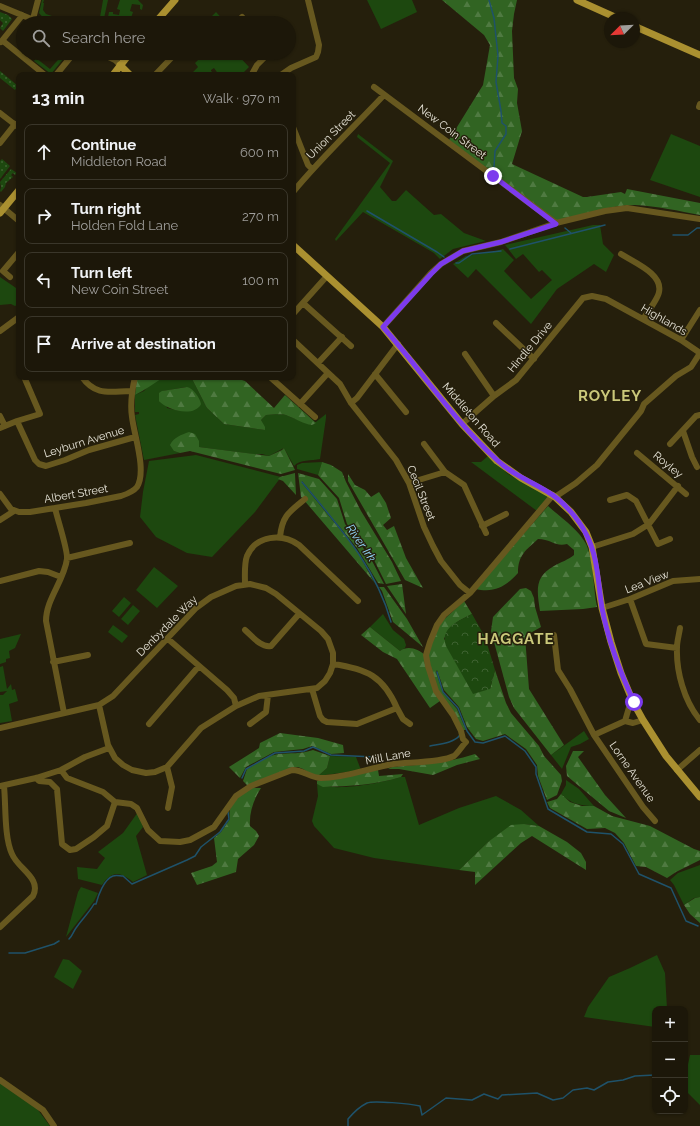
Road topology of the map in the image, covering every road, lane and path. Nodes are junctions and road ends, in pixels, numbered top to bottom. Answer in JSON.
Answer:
{"nodes":[{"id":1,"x":38,"y":0,"type":"edge"},
{"id":2,"x":175,"y":0,"type":"edge"},
{"id":3,"x":308,"y":0,"type":"edge"},
{"id":4,"x":578,"y":0,"type":"edge"},
{"id":5,"x":0,"y":6,"type":"edge"},
{"id":6,"x":604,"y":12,"type":"edge"},
{"id":7,"x":22,"y":15,"type":"edge"},
{"id":8,"x":34,"y":16,"type":"edge"},
{"id":9,"x":161,"y":16,"type":"edge"},
{"id":10,"x":16,"y":23,"type":"edge"},
{"id":11,"x":640,"y":29,"type":"edge"},
{"id":12,"x":1,"y":42,"type":"edge"},
{"id":13,"x":16,"y":53,"type":"edge"},
{"id":14,"x":700,"y":55,"type":"edge"},
{"id":15,"x":25,"y":60,"type":"edge"},
{"id":16,"x":68,"y":60,"type":"edge"},
{"id":17,"x":114,"y":60,"type":"edge"},
{"id":18,"x":125,"y":60,"type":"edge"},
{"id":19,"x":169,"y":60,"type":"edge"},
{"id":20,"x":262,"y":60,"type":"edge"},
{"id":21,"x":120,"y":66,"type":"junction"},
{"id":22,"x":41,"y":72,"type":"edge"},
{"id":23,"x":58,"y":72,"type":"edge"},
{"id":24,"x":115,"y":72,"type":"edge"},
{"id":25,"x":127,"y":72,"type":"edge"},
{"id":26,"x":158,"y":72,"type":"edge"},
{"id":27,"x":253,"y":72,"type":"edge"},
{"id":28,"x":285,"y":72,"type":"edge"},
{"id":29,"x":374,"y":86,"type":"dead end"},
{"id":30,"x":384,"y":95,"type":"junction"},
{"id":31,"x":0,"y":113,"type":"edge"},
{"id":32,"x":16,"y":125,"type":"edge"},
{"id":33,"x":16,"y":127,"type":"edge"},
{"id":34,"x":296,"y":135,"type":"edge"},
{"id":35,"x":0,"y":143,"type":"edge"},
{"id":36,"x":312,"y":169,"type":"junction"},
{"id":37,"x":296,"y":188,"type":"edge"},
{"id":38,"x":16,"y":193,"type":"edge"},
{"id":39,"x":1,"y":209,"type":"edge"},
{"id":40,"x":16,"y":219,"type":"edge"},
{"id":41,"x":700,"y":219,"type":"edge"},
{"id":42,"x":556,"y":224,"type":"junction"},
{"id":43,"x":296,"y":248,"type":"edge"},
{"id":44,"x":622,"y":254,"type":"dead end"},
{"id":45,"x":16,"y":256,"type":"edge"},
{"id":46,"x":327,"y":276,"type":"junction"},
{"id":47,"x":10,"y":277,"type":"dead end"},
{"id":48,"x":592,"y":296,"type":"joint"},
{"id":49,"x":303,"y":303,"type":"junction"},
{"id":50,"x":700,"y":310,"type":"edge"},
{"id":51,"x":296,"y":311,"type":"edge"},
{"id":52,"x":16,"y":319,"type":"edge"},
{"id":53,"x":643,"y":319,"type":"junction"},
{"id":54,"x":496,"y":324,"type":"dead end"},
{"id":55,"x":383,"y":327,"type":"junction"},
{"id":56,"x":0,"y":331,"type":"edge"},
{"id":57,"x":342,"y":337,"type":"junction"},
{"id":58,"x":681,"y":340,"type":"junction"},
{"id":59,"x":296,"y":343,"type":"edge"},
{"id":60,"x":398,"y":344,"type":"junction"},
{"id":61,"x":351,"y":346,"type":"dead end"},
{"id":62,"x":700,"y":353,"type":"edge"},
{"id":63,"x":465,"y":354,"type":"dead end"},
{"id":64,"x":534,"y":359,"type":"junction"},
{"id":65,"x":318,"y":363,"type":"junction"},
{"id":66,"x":328,"y":372,"type":"junction"},
{"id":67,"x":375,"y":374,"type":"junction"},
{"id":68,"x":25,"y":380,"type":"edge"},
{"id":69,"x":84,"y":380,"type":"edge"},
{"id":70,"x":134,"y":380,"type":"edge"},
{"id":71,"x":273,"y":380,"type":"edge"},
{"id":72,"x":132,"y":391,"type":"junction"},
{"id":73,"x":494,"y":396,"type":"junction"},
{"id":74,"x":350,"y":403,"type":"junction"},
{"id":75,"x":300,"y":404,"type":"junction"},
{"id":76,"x":406,"y":412,"type":"dead end"},
{"id":77,"x":700,"y":415,"type":"edge"},
{"id":78,"x":0,"y":416,"type":"edge"},
{"id":79,"x":315,"y":417,"type":"dead end"},
{"id":80,"x":18,"y":421,"type":"junction"},
{"id":81,"x":462,"y":424,"type":"junction"},
{"id":82,"x":2,"y":427,"type":"edge"},
{"id":83,"x":683,"y":431,"type":"junction"},
{"id":84,"x":135,"y":437,"type":"junction"},
{"id":85,"x":424,"y":444,"type":"dead end"},
{"id":86,"x":670,"y":444,"type":"dead end"},
{"id":87,"x":637,"y":453,"type":"dead end"},
{"id":88,"x":697,"y":467,"type":"dead end"},
{"id":89,"x":445,"y":472,"type":"junction"},
{"id":90,"x":409,"y":483,"type":"junction"},
{"id":91,"x":678,"y":486,"type":"junction"},
{"id":92,"x":0,"y":494,"type":"edge"},
{"id":93,"x":686,"y":494,"type":"dead end"},
{"id":94,"x":554,"y":496,"type":"junction"},
{"id":95,"x":305,"y":499,"type":"dead end"},
{"id":96,"x":610,"y":500,"type":"dead end"},
{"id":97,"x":55,"y":508,"type":"junction"},
{"id":98,"x":14,"y":511,"type":"junction"},
{"id":99,"x":506,"y":514,"type":"dead end"},
{"id":100,"x":0,"y":520,"type":"edge"},
{"id":101,"x":649,"y":524,"type":"junction"},
{"id":102,"x":482,"y":526,"type":"junction"},
{"id":103,"x":486,"y":534,"type":"dead end"},
{"id":104,"x":280,"y":537,"type":"junction"},
{"id":105,"x":670,"y":539,"type":"dead end"},
{"id":106,"x":130,"y":543,"type":"dead end"},
{"id":107,"x":592,"y":547,"type":"junction"},
{"id":108,"x":67,"y":558,"type":"junction"},
{"id":109,"x":62,"y":577,"type":"junction"},
{"id":110,"x":700,"y":579,"type":"edge"},
{"id":111,"x":0,"y":581,"type":"edge"},
{"id":112,"x":245,"y":584,"type":"junction"},
{"id":113,"x":470,"y":593,"type":"junction"},
{"id":114,"x":630,"y":599,"type":"junction"},
{"id":115,"x":358,"y":601,"type":"dead end"},
{"id":116,"x":602,"y":608,"type":"junction"},
{"id":117,"x":299,"y":614,"type":"junction"},
{"id":118,"x":680,"y":628,"type":"dead end"},
{"id":119,"x":245,"y":630,"type":"dead end"},
{"id":120,"x":555,"y":633,"type":"dead end"},
{"id":121,"x":168,"y":639,"type":"junction"},
{"id":122,"x":677,"y":648,"type":"junction"},
{"id":123,"x":88,"y":655,"type":"dead end"},
{"id":124,"x":54,"y":662,"type":"junction"},
{"id":125,"x":333,"y":664,"type":"junction"},
{"id":126,"x":199,"y":666,"type":"junction"},
{"id":127,"x":312,"y":689,"type":"junction"},
{"id":128,"x":268,"y":695,"type":"junction"},
{"id":129,"x":634,"y":702,"type":"junction"},
{"id":130,"x":99,"y":705,"type":"junction"},
{"id":131,"x":236,"y":706,"type":"junction"},
{"id":132,"x":397,"y":708,"type":"junction"},
{"id":133,"x":64,"y":713,"type":"junction"},
{"id":134,"x":643,"y":720,"type":"junction"},
{"id":135,"x":700,"y":720,"type":"edge"},
{"id":136,"x":625,"y":721,"type":"junction"},
{"id":137,"x":149,"y":724,"type":"dead end"},
{"id":138,"x":250,"y":724,"type":"dead end"},
{"id":139,"x":410,"y":724,"type":"dead end"},
{"id":140,"x":0,"y":728,"type":"edge"},
{"id":141,"x":594,"y":735,"type":"junction"},
{"id":142,"x":109,"y":748,"type":"junction"},
{"id":143,"x":700,"y":750,"type":"edge"},
{"id":144,"x":167,"y":767,"type":"junction"},
{"id":145,"x":61,"y":770,"type":"junction"},
{"id":146,"x":677,"y":770,"type":"junction"},
{"id":147,"x":36,"y":778,"type":"junction"},
{"id":148,"x":2,"y":786,"type":"edge"},
{"id":149,"x":700,"y":797,"type":"edge"},
{"id":150,"x":115,"y":802,"type":"junction"},
{"id":151,"x":168,"y":808,"type":"dead end"},
{"id":152,"x":655,"y":820,"type":"dead end"},
{"id":153,"x":8,"y":838,"type":"junction"},
{"id":154,"x":0,"y":839,"type":"edge"},
{"id":155,"x":0,"y":927,"type":"edge"},
{"id":156,"x":0,"y":1080,"type":"edge"},
{"id":157,"x":54,"y":1126,"type":"edge"}],
"edges":[{"from":1,"to":8,"type":"street"},
{"from":2,"to":9,"type":"main road"},
{"from":3,"to":28,"type":"street"},
{"from":4,"to":6,"type":"main road"},
{"from":5,"to":7,"type":"street"},
{"from":10,"to":12,"type":"street"},
{"from":11,"to":14,"type":"main road"},
{"from":12,"to":13,"type":"street"},
{"from":15,"to":22,"type":"street"},
{"from":16,"to":23,"type":"street"},
{"from":17,"to":21,"type":"street"},
{"from":18,"to":21,"type":"main road"},
{"from":19,"to":26,"type":"street"},
{"from":20,"to":27,"type":"street"},
{"from":21,"to":24,"type":"main road"},
{"from":21,"to":25,"type":"main road"},
{"from":29,"to":30,"type":"street","name":"New Coin Street"},
{"from":30,"to":36,"type":"street","name":"Union Street"},
{"from":30,"to":42,"type":"street","name":"New Coin Street"},
{"from":31,"to":32,"type":"street"},
{"from":33,"to":35,"type":"street"},
{"from":34,"to":36,"type":"street"},
{"from":36,"to":37,"type":"street","name":"Union Street"},
{"from":38,"to":39,"type":"main road"},
{"from":39,"to":40,"type":"street"},
{"from":41,"to":42,"type":"street"},
{"from":42,"to":55,"type":"street"},
{"from":43,"to":46,"type":"main road","name":"Middleton Road"},
{"from":44,"to":53,"type":"street"},
{"from":45,"to":47,"type":"street"},
{"from":46,"to":49,"type":"street"},
{"from":46,"to":55,"type":"main road","name":"Middleton Road"},
{"from":48,"to":53,"type":"street","name":"Highlands"},
{"from":48,"to":64,"type":"street","name":"Hindle Drive"},
{"from":49,"to":51,"type":"street"},
{"from":49,"to":57,"type":"street"},
{"from":50,"to":58,"type":"street"},
{"from":52,"to":56,"type":"street"},
{"from":53,"to":58,"type":"street","name":"Highlands"},
{"from":54,"to":64,"type":"street"},
{"from":55,"to":60,"type":"main road","name":"Middleton Road"},
{"from":57,"to":61,"type":"street"},
{"from":57,"to":65,"type":"street"},
{"from":58,"to":62,"type":"street","name":"Highlands"},
{"from":59,"to":65,"type":"street","name":"Cecil Street"},
{"from":60,"to":67,"type":"street"},
{"from":60,"to":81,"type":"main road","name":"Middleton Road"},
{"from":62,"to":94,"type":"street","name":"Highlands"},
{"from":63,"to":73,"type":"street"},
{"from":64,"to":73,"type":"street","name":"Hindle Drive"},
{"from":65,"to":66,"type":"street","name":"Cecil Street"},
{"from":66,"to":74,"type":"street","name":"Cecil Street"},
{"from":66,"to":75,"type":"street"},
{"from":67,"to":74,"type":"street"},
{"from":67,"to":76,"type":"street"},
{"from":68,"to":80,"type":"street"},
{"from":69,"to":72,"type":"street"},
{"from":70,"to":72,"type":"street"},
{"from":71,"to":75,"type":"street"},
{"from":72,"to":84,"type":"street"},
{"from":73,"to":81,"type":"street","name":"Hindle Drive"},
{"from":74,"to":90,"type":"street","name":"Cecil Street"},
{"from":75,"to":79,"type":"street"},
{"from":77,"to":83,"type":"street"},
{"from":78,"to":82,"type":"street"},
{"from":80,"to":82,"type":"street"},
{"from":80,"to":84,"type":"street","name":"Leyburn Avenue"},
{"from":81,"to":94,"type":"main road","name":"Middleton Road"},
{"from":83,"to":86,"type":"street"},
{"from":83,"to":88,"type":"street"},
{"from":84,"to":97,"type":"street","name":"Albert Street"},
{"from":85,"to":89,"type":"street"},
{"from":87,"to":91,"type":"street","name":"Royley"},
{"from":89,"to":90,"type":"street"},
{"from":89,"to":102,"type":"street"},
{"from":90,"to":113,"type":"street","name":"Cecil Street"},
{"from":91,"to":93,"type":"street","name":"Royley"},
{"from":91,"to":101,"type":"street"},
{"from":92,"to":98,"type":"street"},
{"from":94,"to":107,"type":"main road","name":"Middleton Road"},
{"from":94,"to":113,"type":"street","name":"Mill Lane"},
{"from":95,"to":104,"type":"street"},
{"from":96,"to":101,"type":"street"},
{"from":97,"to":98,"type":"street","name":"Albert Street"},
{"from":97,"to":108,"type":"street"},
{"from":98,"to":100,"type":"street"},
{"from":99,"to":102,"type":"street"},
{"from":101,"to":105,"type":"street"},
{"from":101,"to":107,"type":"street"},
{"from":102,"to":103,"type":"street"},
{"from":104,"to":112,"type":"street"},
{"from":104,"to":115,"type":"street"},
{"from":106,"to":108,"type":"street"},
{"from":107,"to":116,"type":"main road","name":"Middleton Road"},
{"from":108,"to":109,"type":"street"},
{"from":109,"to":111,"type":"street"},
{"from":109,"to":124,"type":"street"},
{"from":110,"to":114,"type":"street","name":"Lea View"},
{"from":112,"to":117,"type":"street","name":"Denbydale Way"},
{"from":112,"to":121,"type":"street","name":"Denbydale Way"},
{"from":113,"to":150,"type":"street","name":"Mill Lane"},
{"from":114,"to":116,"type":"street","name":"Lea View"},
{"from":114,"to":122,"type":"street"},
{"from":116,"to":129,"type":"main road","name":"Middleton Road"},
{"from":117,"to":119,"type":"street"},
{"from":117,"to":125,"type":"street","name":"Denbydale Way"},
{"from":118,"to":122,"type":"street"},
{"from":120,"to":141,"type":"street","name":"Lorne Avenue"},
{"from":121,"to":126,"type":"street"},
{"from":121,"to":130,"type":"street","name":"Denbydale Way"},
{"from":122,"to":135,"type":"street"},
{"from":123,"to":124,"type":"street"},
{"from":124,"to":133,"type":"street"},
{"from":125,"to":127,"type":"street"},
{"from":125,"to":132,"type":"street"},
{"from":126,"to":131,"type":"street"},
{"from":126,"to":137,"type":"street"},
{"from":127,"to":128,"type":"street"},
{"from":127,"to":132,"type":"street"},
{"from":128,"to":131,"type":"street"},
{"from":128,"to":138,"type":"street"},
{"from":129,"to":134,"type":"main road","name":"Middleton Road"},
{"from":129,"to":136,"type":"street"},
{"from":130,"to":133,"type":"street"},
{"from":130,"to":142,"type":"street"},
{"from":131,"to":144,"type":"street"},
{"from":132,"to":139,"type":"street"},
{"from":133,"to":140,"type":"street"},
{"from":134,"to":136,"type":"street"},
{"from":134,"to":146,"type":"main road","name":"Middleton Road"},
{"from":136,"to":141,"type":"street"},
{"from":141,"to":152,"type":"street","name":"Lorne Avenue"},
{"from":142,"to":144,"type":"street"},
{"from":142,"to":145,"type":"street"},
{"from":143,"to":146,"type":"street"},
{"from":144,"to":151,"type":"street"},
{"from":145,"to":147,"type":"street"},
{"from":145,"to":150,"type":"street","name":"Mill Lane"},
{"from":146,"to":149,"type":"main road","name":"Middleton Road"},
{"from":147,"to":148,"type":"street"},
{"from":147,"to":150,"type":"street"},
{"from":148,"to":153,"type":"street"},
{"from":153,"to":154,"type":"street"},
{"from":153,"to":155,"type":"street"},
{"from":156,"to":157,"type":"street"}]}
